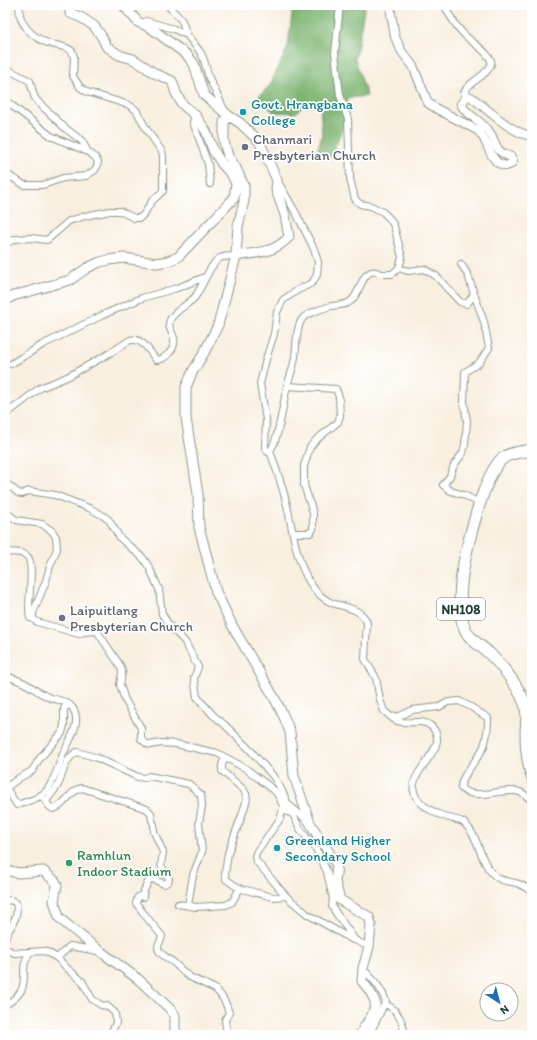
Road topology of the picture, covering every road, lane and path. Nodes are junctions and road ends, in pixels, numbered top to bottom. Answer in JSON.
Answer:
{"nodes":[{"id":1,"x":20,"y":5,"type":"edge"},
{"id":2,"x":69,"y":5,"type":"edge"},
{"id":3,"x":123,"y":5,"type":"edge"},
{"id":4,"x":167,"y":5,"type":"edge"},
{"id":5,"x":340,"y":5,"type":"edge"},
{"id":6,"x":390,"y":5,"type":"edge"},
{"id":7,"x":444,"y":5,"type":"edge"},
{"id":8,"x":142,"y":23,"type":"junction"},
{"id":9,"x":187,"y":35,"type":"junction"},
{"id":10,"x":5,"y":66,"type":"edge"},
{"id":11,"x":467,"y":96,"type":"junction"},
{"id":12,"x":5,"y":100,"type":"edge"},
{"id":13,"x":195,"y":115,"type":"junction"},
{"id":14,"x":228,"y":115,"type":"junction"},
{"id":15,"x":532,"y":136,"type":"edge"},
{"id":16,"x":88,"y":152,"type":"junction"},
{"id":17,"x":5,"y":173,"type":"edge"},
{"id":18,"x":277,"y":180,"type":"junction"},
{"id":19,"x":210,"y":184,"type":"dead end"},
{"id":20,"x":5,"y":244,"type":"edge"},
{"id":21,"x":236,"y":256,"type":"junction"},
{"id":22,"x":461,"y":264,"type":"dead end"},
{"id":23,"x":399,"y":268,"type":"junction"},
{"id":24,"x":205,"y":276,"type":"junction"},
{"id":25,"x":474,"y":294,"type":"junction"},
{"id":26,"x":5,"y":301,"type":"edge"},
{"id":27,"x":11,"y":364,"type":"dead end"},
{"id":28,"x":287,"y":386,"type":"junction"},
{"id":29,"x":5,"y":415,"type":"edge"},
{"id":30,"x":532,"y":450,"type":"edge"},
{"id":31,"x":270,"y":452,"type":"junction"},
{"id":32,"x":5,"y":482,"type":"edge"},
{"id":33,"x":479,"y":503,"type":"junction"},
{"id":34,"x":5,"y":511,"type":"edge"},
{"id":35,"x":293,"y":533,"type":"junction"},
{"id":36,"x":5,"y":552,"type":"edge"},
{"id":37,"x":34,"y":619,"type":"junction"},
{"id":38,"x":5,"y":675,"type":"edge"},
{"id":39,"x":69,"y":705,"type":"junction"},
{"id":40,"x":391,"y":717,"type":"junction"},
{"id":41,"x":225,"y":758,"type":"junction"},
{"id":42,"x":532,"y":776,"type":"edge"},
{"id":43,"x":5,"y":789,"type":"edge"},
{"id":44,"x":41,"y":795,"type":"junction"},
{"id":45,"x":46,"y":801,"type":"junction"},
{"id":46,"x":532,"y":802,"type":"edge"},
{"id":47,"x":288,"y":804,"type":"junction"},
{"id":48,"x":283,"y":808,"type":"junction"},
{"id":49,"x":293,"y":814,"type":"junction"},
{"id":50,"x":310,"y":823,"type":"junction"},
{"id":51,"x":5,"y":870,"type":"edge"},
{"id":52,"x":240,"y":888,"type":"junction"},
{"id":53,"x":532,"y":892,"type":"edge"},
{"id":54,"x":286,"y":896,"type":"junction"},
{"id":55,"x":5,"y":901,"type":"edge"},
{"id":56,"x":178,"y":904,"type":"dead end"},
{"id":57,"x":188,"y":905,"type":"junction"},
{"id":58,"x":5,"y":938,"type":"edge"},
{"id":59,"x":355,"y":940,"type":"junction"},
{"id":60,"x":370,"y":947,"type":"junction"},
{"id":61,"x":5,"y":948,"type":"edge"},
{"id":62,"x":100,"y":951,"type":"junction"},
{"id":63,"x":30,"y":952,"type":"junction"},
{"id":64,"x":58,"y":958,"type":"junction"},
{"id":65,"x":362,"y":973,"type":"junction"},
{"id":66,"x":385,"y":1004,"type":"junction"},
{"id":67,"x":5,"y":1005,"type":"edge"},
{"id":68,"x":110,"y":1035,"type":"edge"},
{"id":69,"x":173,"y":1035,"type":"edge"},
{"id":70,"x":227,"y":1035,"type":"edge"},
{"id":71,"x":360,"y":1035,"type":"edge"},
{"id":72,"x":368,"y":1035,"type":"edge"},
{"id":73,"x":405,"y":1035,"type":"edge"}],
"edges":[{"from":1,"to":20,"type":"street"},
{"from":2,"to":13,"type":"main road"},
{"from":3,"to":8,"type":"main road"},
{"from":4,"to":9,"type":"street"},
{"from":5,"to":23,"type":"street"},
{"from":6,"to":11,"type":"street"},
{"from":7,"to":11,"type":"street"},
{"from":8,"to":9,"type":"street"},
{"from":8,"to":14,"type":"main road"},
{"from":9,"to":14,"type":"street"},
{"from":10,"to":16,"type":"street"},
{"from":11,"to":15,"type":"street"},
{"from":12,"to":16,"type":"street"},
{"from":13,"to":19,"type":"street"},
{"from":13,"to":26,"type":"main road"},
{"from":14,"to":18,"type":"main road"},
{"from":14,"to":21,"type":"main road"},
{"from":16,"to":17,"type":"street"},
{"from":18,"to":21,"type":"main road"},
{"from":18,"to":31,"type":"street"},
{"from":21,"to":24,"type":"street"},
{"from":21,"to":50,"type":"main road"},
{"from":22,"to":25,"type":"street"},
{"from":23,"to":25,"type":"street"},
{"from":23,"to":28,"type":"street"},
{"from":24,"to":27,"type":"street"},
{"from":24,"to":29,"type":"street"},
{"from":25,"to":33,"type":"street"},
{"from":28,"to":31,"type":"street"},
{"from":28,"to":35,"type":"street"},
{"from":30,"to":33,"type":"highway","number":"NH108"},
{"from":31,"to":35,"type":"street"},
{"from":32,"to":47,"type":"street"},
{"from":33,"to":42,"type":"highway","number":"NH108"},
{"from":34,"to":37,"type":"street"},
{"from":35,"to":40,"type":"street"},
{"from":36,"to":37,"type":"street"},
{"from":37,"to":41,"type":"street"},
{"from":38,"to":39,"type":"street"},
{"from":39,"to":43,"type":"street"},
{"from":39,"to":44,"type":"street"},
{"from":40,"to":46,"type":"street"},
{"from":40,"to":53,"type":"street"},
{"from":41,"to":48,"type":"street"},
{"from":41,"to":52,"type":"street"},
{"from":43,"to":44,"type":"street"},
{"from":44,"to":45,"type":"street"},
{"from":45,"to":57,"type":"street"},
{"from":45,"to":70,"type":"street"},
{"from":47,"to":49,"type":"street"},
{"from":47,"to":50,"type":"street"},
{"from":48,"to":49,"type":"street"},
{"from":48,"to":54,"type":"street"},
{"from":49,"to":59,"type":"street"},
{"from":50,"to":60,"type":"main road"},
{"from":51,"to":62,"type":"main road"},
{"from":52,"to":54,"type":"street"},
{"from":52,"to":57,"type":"street"},
{"from":54,"to":59,"type":"street"},
{"from":55,"to":58,"type":"street"},
{"from":56,"to":57,"type":"street"},
{"from":59,"to":60,"type":"street"},
{"from":60,"to":65,"type":"main road"},
{"from":61,"to":63,"type":"street"},
{"from":62,"to":64,"type":"street"},
{"from":62,"to":69,"type":"main road"},
{"from":63,"to":64,"type":"street"},
{"from":63,"to":67,"type":"street"},
{"from":64,"to":68,"type":"street"},
{"from":65,"to":66,"type":"street"},
{"from":65,"to":71,"type":"main road"},
{"from":66,"to":72,"type":"street"},
{"from":66,"to":73,"type":"street"}]}
